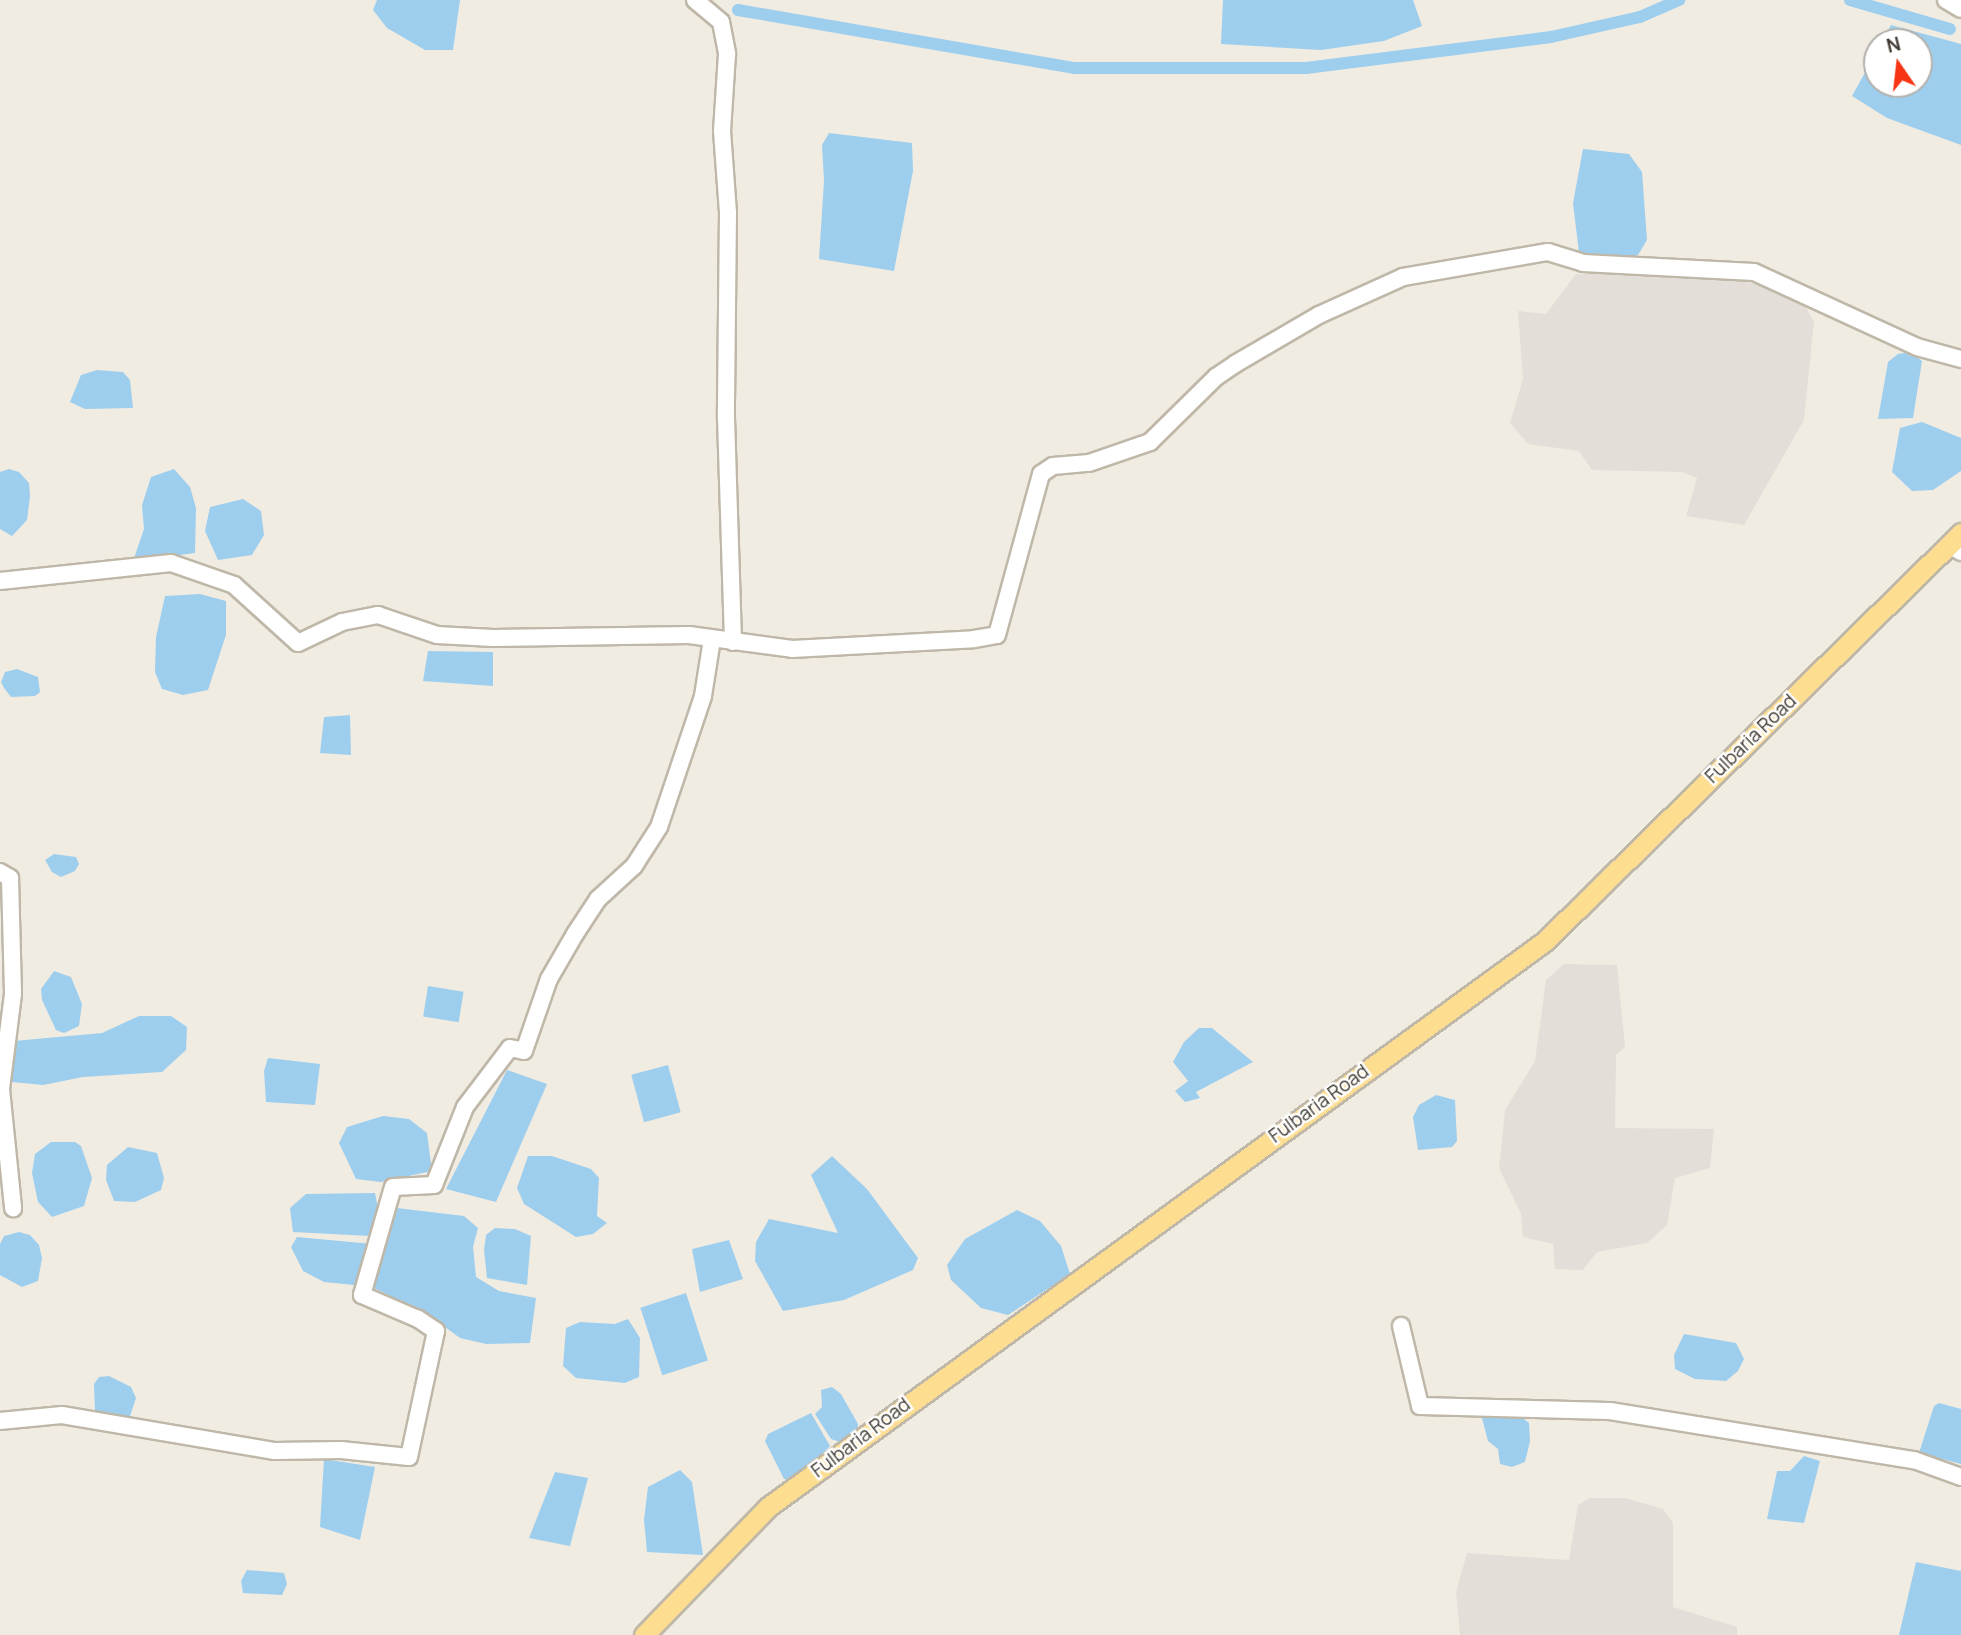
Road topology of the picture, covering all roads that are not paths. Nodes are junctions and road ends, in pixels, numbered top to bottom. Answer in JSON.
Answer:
{"nodes":[{"id":1,"x":695,"y":0,"type":"edge"},
{"id":2,"x":1946,"y":0,"type":"edge"},
{"id":3,"x":1961,"y":9,"type":"edge"},
{"id":4,"x":1961,"y":359,"type":"edge"},
{"id":5,"x":1957,"y":544,"type":"edge"},
{"id":6,"x":0,"y":581,"type":"edge"},
{"id":7,"x":712,"y":639,"type":"junction"},
{"id":8,"x":733,"y":642,"type":"junction"},
{"id":9,"x":0,"y":872,"type":"edge"},
{"id":10,"x":13,"y":1208,"type":"dead end"},
{"id":11,"x":1401,"y":1326,"type":"dead end"},
{"id":12,"x":0,"y":1421,"type":"edge"},
{"id":13,"x":1961,"y":1477,"type":"edge"},
{"id":14,"x":644,"y":1635,"type":"edge"}],
"edges":[{"from":1,"to":8,"type":"street"},
{"from":2,"to":3,"type":"street"},
{"from":4,"to":8,"type":"street"},
{"from":5,"to":14,"type":"main road","name":"Fulbaria Road"},
{"from":6,"to":7,"type":"street"},
{"from":7,"to":8,"type":"street"},
{"from":7,"to":12,"type":"street"},
{"from":9,"to":10,"type":"street"},
{"from":11,"to":13,"type":"street"}]}
